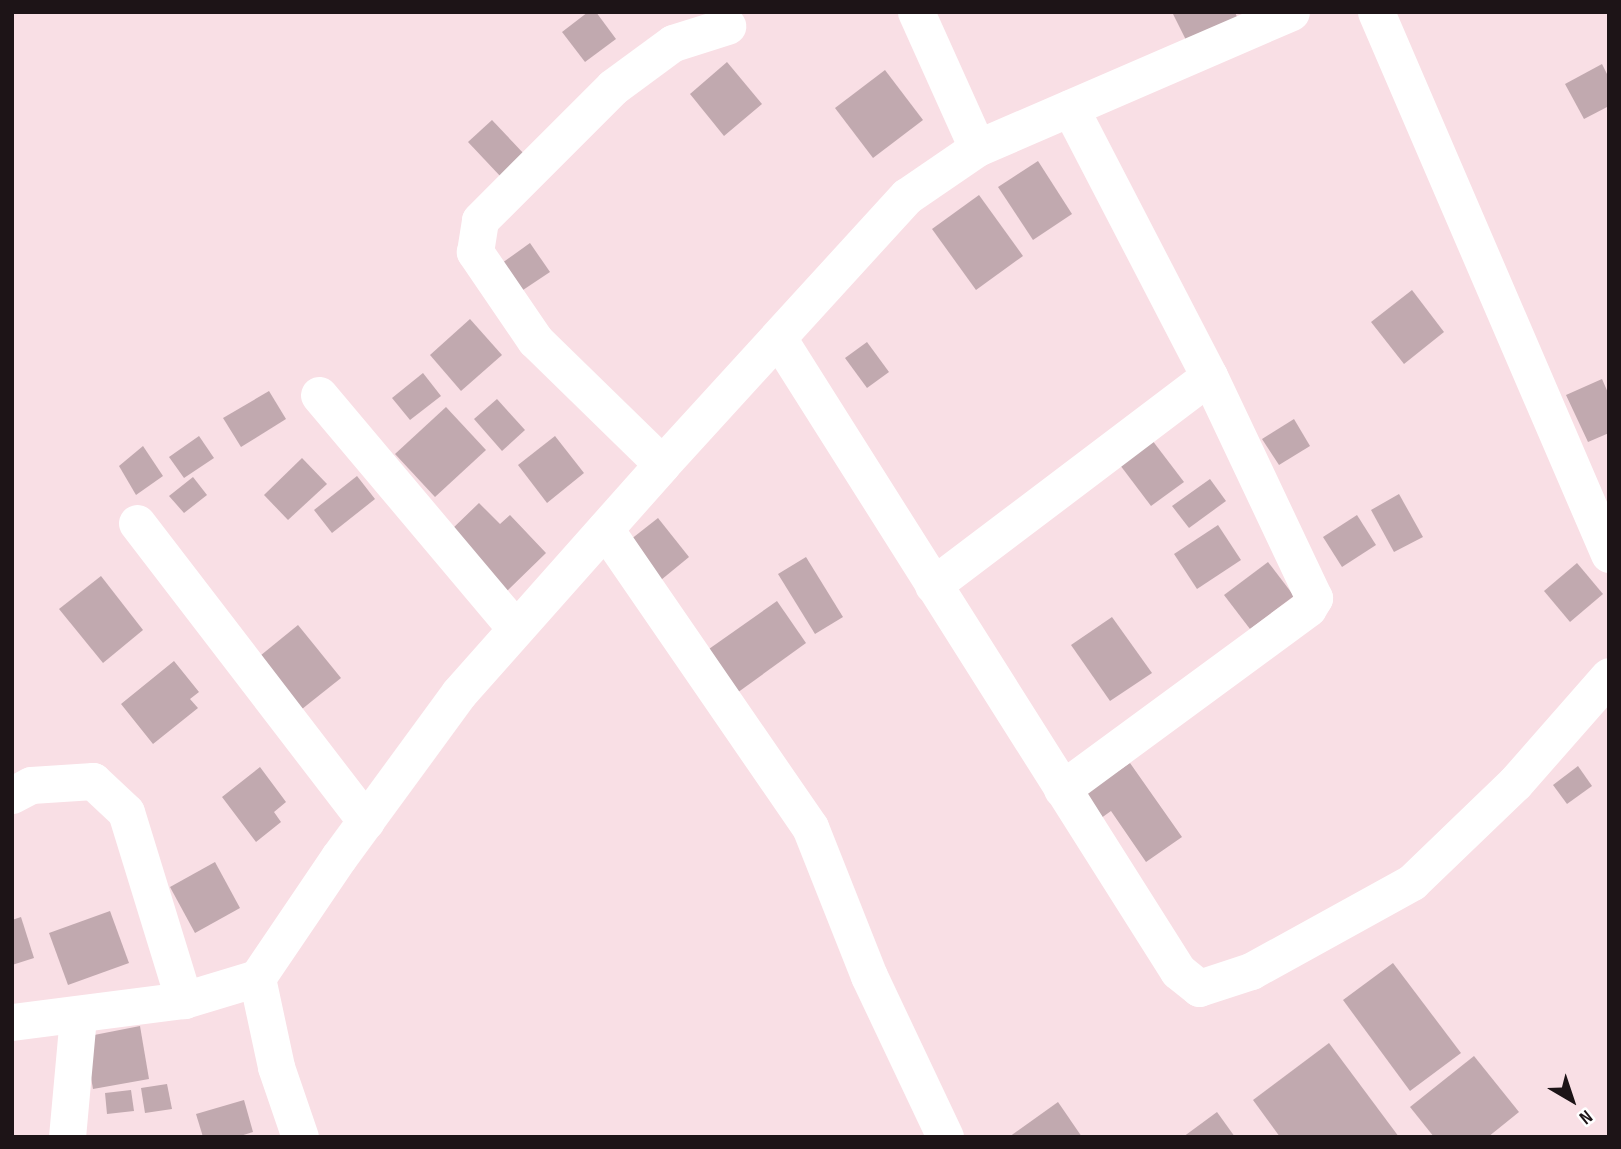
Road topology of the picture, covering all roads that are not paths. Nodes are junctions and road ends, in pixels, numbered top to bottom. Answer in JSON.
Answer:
{"nodes":[{"id":1,"x":916,"y":12,"type":"edge"},
{"id":2,"x":1292,"y":12,"type":"edge"},
{"id":3,"x":1376,"y":12,"type":"edge"},
{"id":4,"x":727,"y":26,"type":"dead end"},
{"id":5,"x":1070,"y":108,"type":"junction"},
{"id":6,"x":977,"y":148,"type":"junction"},
{"id":7,"x":778,"y":338,"type":"junction"},
{"id":8,"x":1209,"y":376,"type":"junction"},
{"id":9,"x":319,"y":395,"type":"dead end"},
{"id":10,"x":662,"y":464,"type":"junction"},
{"id":11,"x":136,"y":523,"type":"dead end"},
{"id":12,"x":605,"y":529,"type":"junction"},
{"id":13,"x":1609,"y":554,"type":"edge"},
{"id":14,"x":933,"y":584,"type":"junction"},
{"id":15,"x":515,"y":628,"type":"junction"},
{"id":16,"x":1609,"y":676,"type":"edge"},
{"id":17,"x":1062,"y":789,"type":"junction"},
{"id":18,"x":12,"y":795,"type":"edge"},
{"id":19,"x":366,"y":821,"type":"junction"},
{"id":20,"x":257,"y":978,"type":"junction"},
{"id":21,"x":184,"y":1000,"type":"junction"},
{"id":22,"x":78,"y":1015,"type":"junction"},
{"id":23,"x":12,"y":1022,"type":"edge"},
{"id":24,"x":67,"y":1137,"type":"edge"},
{"id":25,"x":300,"y":1137,"type":"edge"},
{"id":26,"x":945,"y":1137,"type":"edge"}],
"edges":[{"from":1,"to":6,"type":"street"},
{"from":2,"to":5,"type":"street"},
{"from":3,"to":13,"type":"street"},
{"from":4,"to":10,"type":"street"},
{"from":5,"to":6,"type":"street"},
{"from":5,"to":8,"type":"street"},
{"from":6,"to":7,"type":"street"},
{"from":7,"to":10,"type":"street"},
{"from":7,"to":14,"type":"street"},
{"from":8,"to":14,"type":"street"},
{"from":8,"to":17,"type":"street"},
{"from":9,"to":15,"type":"street"},
{"from":10,"to":12,"type":"street"},
{"from":11,"to":19,"type":"street"},
{"from":12,"to":15,"type":"street"},
{"from":12,"to":26,"type":"street"},
{"from":14,"to":17,"type":"street"},
{"from":15,"to":19,"type":"street"},
{"from":16,"to":17,"type":"street"},
{"from":18,"to":21,"type":"street"},
{"from":19,"to":20,"type":"street"},
{"from":20,"to":21,"type":"street"},
{"from":20,"to":25,"type":"street"},
{"from":21,"to":22,"type":"street"},
{"from":22,"to":23,"type":"street"},
{"from":22,"to":24,"type":"street"}]}
